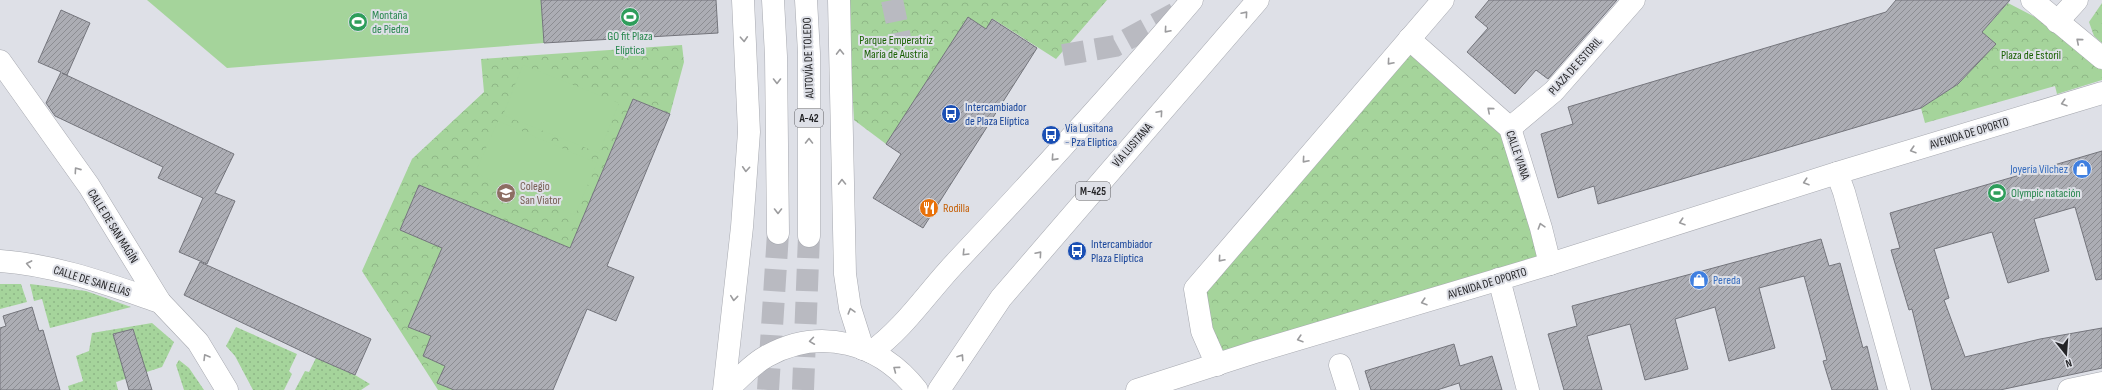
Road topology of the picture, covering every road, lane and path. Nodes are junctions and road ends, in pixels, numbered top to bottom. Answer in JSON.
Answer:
{"nodes":[{"id":1,"x":743,"y":0,"type":"edge"},
{"id":2,"x":773,"y":0,"type":"edge"},
{"id":3,"x":806,"y":0,"type":"edge"},
{"id":4,"x":839,"y":0,"type":"edge"},
{"id":5,"x":1192,"y":0,"type":"edge"},
{"id":6,"x":1258,"y":0,"type":"edge"},
{"id":7,"x":1443,"y":0,"type":"edge"},
{"id":8,"x":1634,"y":0,"type":"edge"},
{"id":9,"x":2032,"y":0,"type":"edge"},
{"id":10,"x":2077,"y":0,"type":"edge"},
{"id":11,"x":2057,"y":22,"type":"junction"},
{"id":12,"x":1410,"y":39,"type":"junction"},
{"id":13,"x":2102,"y":58,"type":"edge"},
{"id":14,"x":0,"y":61,"type":"edge"},
{"id":15,"x":2102,"y":93,"type":"edge"},
{"id":16,"x":1510,"y":128,"type":"junction"},
{"id":17,"x":1837,"y":173,"type":"junction"},
{"id":18,"x":778,"y":234,"type":"tunnel mouth"},
{"id":19,"x":809,"y":236,"type":"tunnel mouth"},
{"id":20,"x":0,"y":261,"type":"edge"},
{"id":21,"x":1550,"y":264,"type":"junction"},
{"id":22,"x":1499,"y":279,"type":"junction"},
{"id":23,"x":160,"y":302,"type":"junction"},
{"id":24,"x":867,"y":350,"type":"junction"},
{"id":25,"x":1340,"y":364,"type":"dead end"},
{"id":26,"x":1217,"y":365,"type":"junction"},
{"id":27,"x":2102,"y":383,"type":"edge"},
{"id":28,"x":227,"y":390,"type":"edge"},
{"id":29,"x":726,"y":390,"type":"edge"},
{"id":30,"x":917,"y":390,"type":"edge"},
{"id":31,"x":939,"y":390,"type":"edge"},
{"id":32,"x":1137,"y":390,"type":"edge"},
{"id":33,"x":1348,"y":390,"type":"edge"},
{"id":34,"x":1528,"y":390,"type":"edge"},
{"id":35,"x":1899,"y":390,"type":"edge"},
{"id":36,"x":2069,"y":390,"type":"edge"}],
"edges":[{"from":1,"to":29,"type":"main road","one_way":true},
{"from":2,"to":18,"type":"main road","number":"A-42","one_way":true},
{"from":19,"to":3,"type":"main road","name":"AUTOVÍA DE TOLEDO","number":"A-42","one_way":true},
{"from":24,"to":4,"type":"main road","one_way":true},
{"from":5,"to":24,"type":"main road","one_way":true},
{"from":31,"to":6,"type":"main road","name":"VÍA LUSITANA","number":"M-425","one_way":true},
{"from":7,"to":12,"type":"main road"},
{"from":8,"to":16,"type":"main road","name":"PLAZA DE ESTORIL"},
{"from":9,"to":11,"type":"main road"},
{"from":10,"to":11,"type":"main road"},
{"from":13,"to":11,"type":"main road","one_way":true},
{"from":16,"to":12,"type":"main road","name":"CALLE VIANA","one_way":true},
{"from":12,"to":26,"type":"main road","one_way":true},
{"from":23,"to":14,"type":"main road","name":"CALLE DE SAN MAGÍN","one_way":true},
{"from":15,"to":17,"type":"main road","name":"AVENIDA DE OPORTO","one_way":true},
{"from":21,"to":16,"type":"main road","name":"CALLE VIANA","one_way":true},
{"from":17,"to":21,"type":"main road","name":"AVENIDA DE OPORTO","one_way":true},
{"from":17,"to":35,"type":"main road"},
{"from":23,"to":20,"type":"main road","name":"CALLE DE SAN ELÍAS","one_way":true},
{"from":21,"to":22,"type":"main road","name":"AVENIDA DE OPORTO"},
{"from":22,"to":26,"type":"main road","name":"AVENIDA DE OPORTO","one_way":true},
{"from":22,"to":34,"type":"main road"},
{"from":28,"to":23,"type":"main road","name":"CALLE DE SAN MAGÍN","one_way":true},
{"from":24,"to":29,"type":"main road","one_way":true},
{"from":30,"to":24,"type":"main road","one_way":true},
{"from":25,"to":33,"type":"main road"},
{"from":26,"to":32,"type":"main road","name":"AVENIDA DE OPORTO"},
{"from":27,"to":36,"type":"main road"}]}
